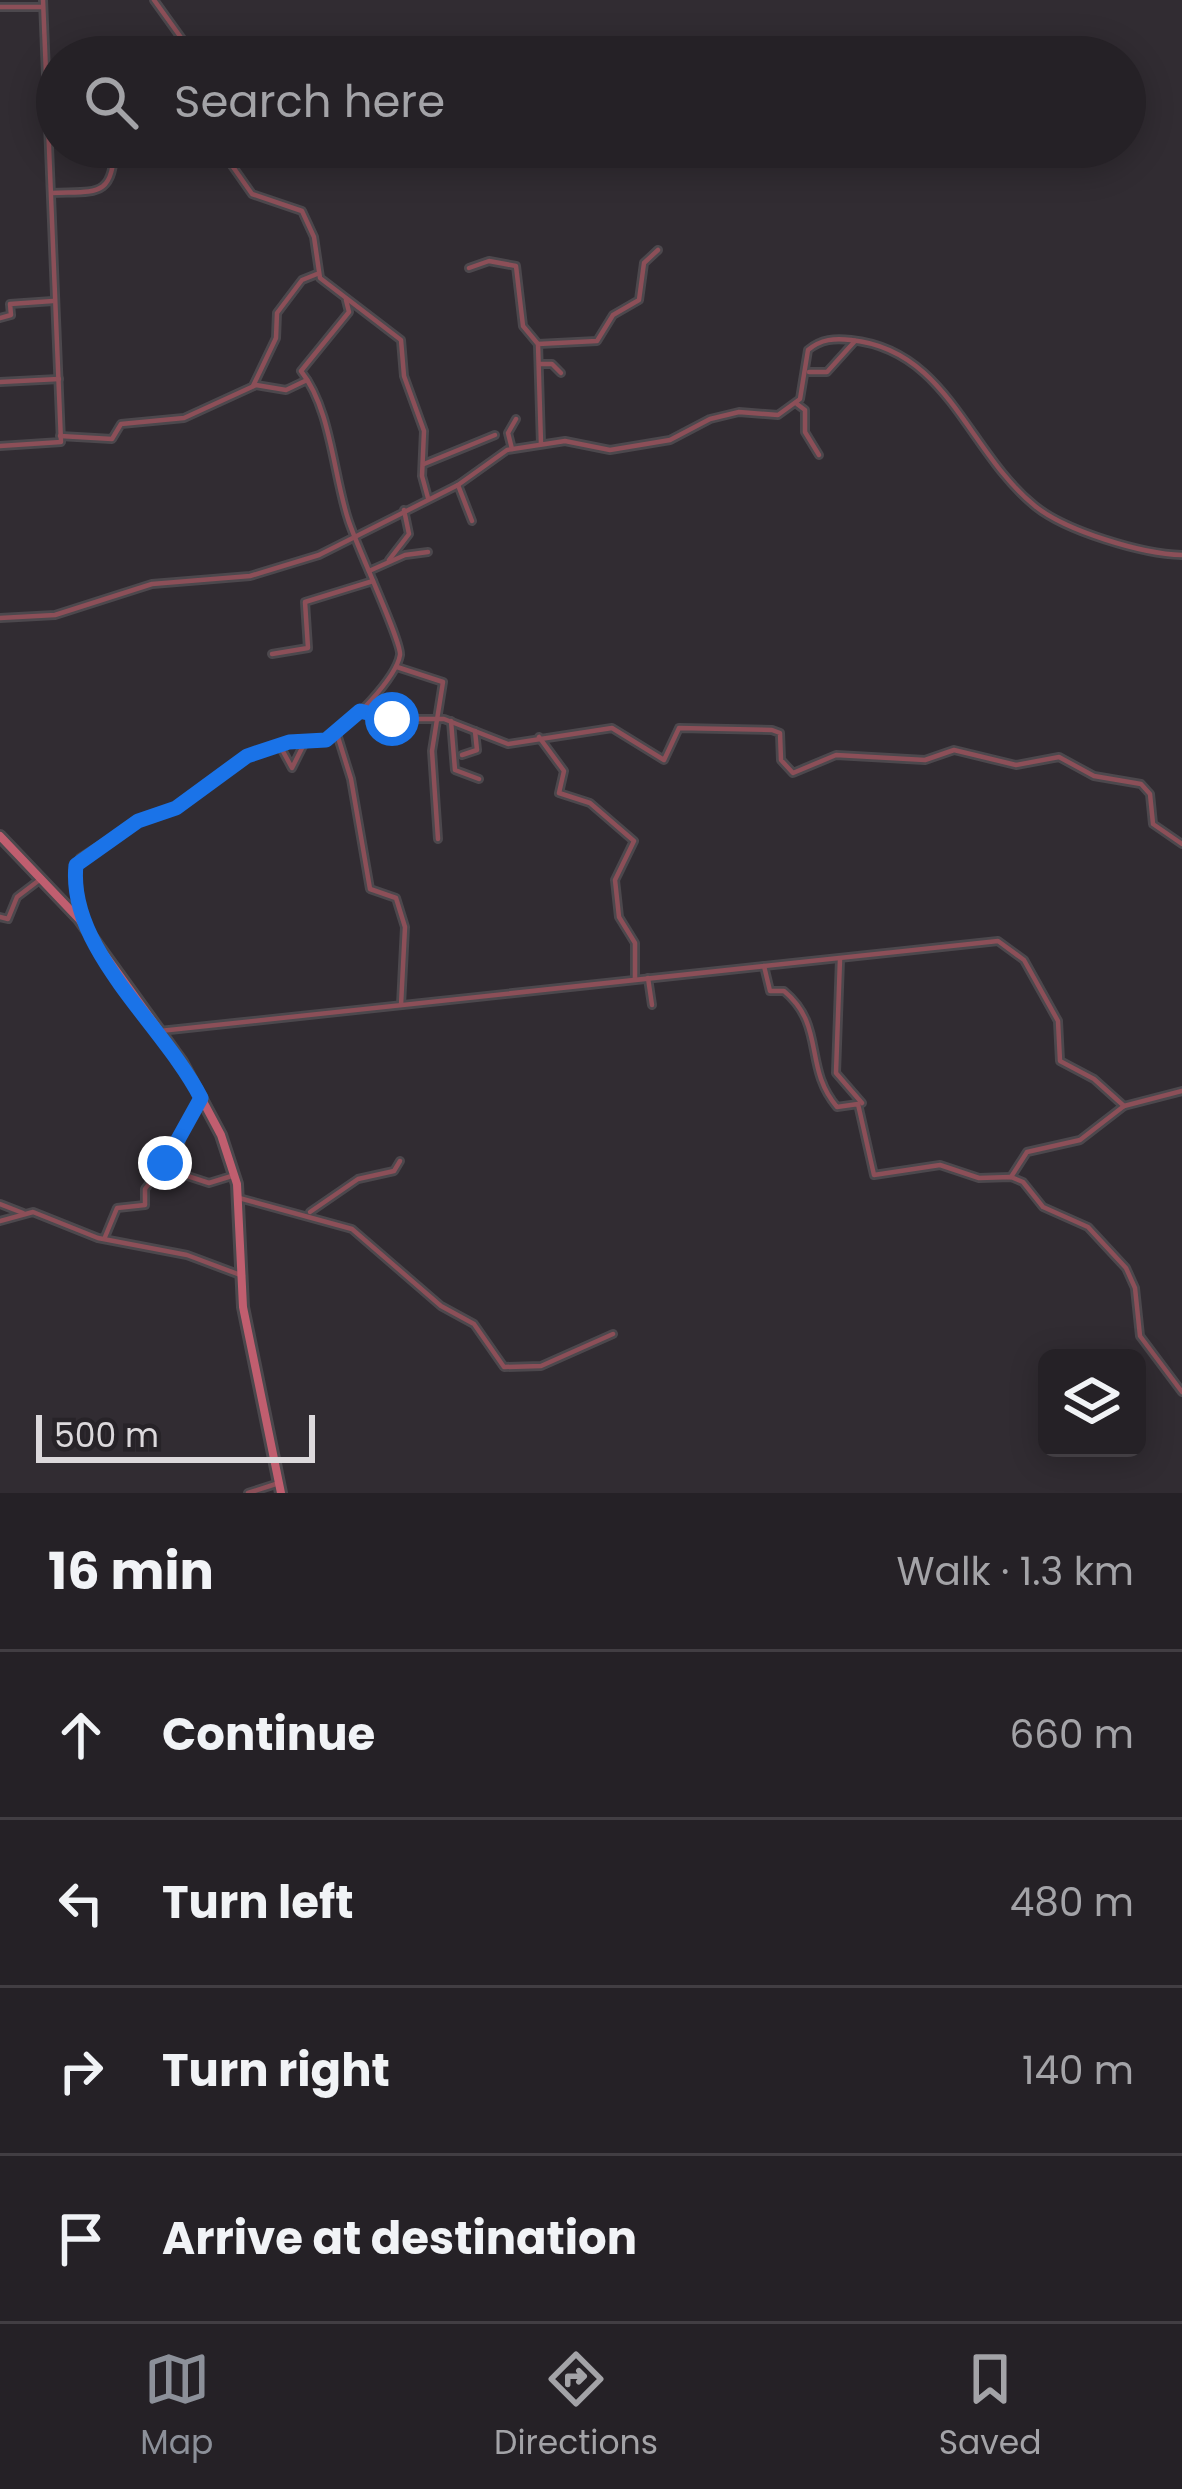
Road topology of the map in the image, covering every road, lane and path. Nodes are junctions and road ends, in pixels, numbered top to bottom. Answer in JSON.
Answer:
{"nodes":[{"id":1,"x":154,"y":0,"type":"edge"},
{"id":2,"x":43,"y":3,"type":"edge"},
{"id":3,"x":0,"y":7,"type":"edge"},
{"id":4,"x":44,"y":36,"type":"edge"},
{"id":5,"x":180,"y":36,"type":"edge"},
{"id":6,"x":49,"y":168,"type":"edge"},
{"id":7,"x":113,"y":168,"type":"edge"},
{"id":8,"x":234,"y":168,"type":"edge"},
{"id":9,"x":50,"y":193,"type":"junction"},
{"id":10,"x":658,"y":250,"type":"dead end"},
{"id":11,"x":469,"y":268,"type":"dead end"},
{"id":12,"x":316,"y":274,"type":"junction"},
{"id":13,"x":346,"y":300,"type":"junction"},
{"id":14,"x":54,"y":302,"type":"junction"},
{"id":15,"x":0,"y":319,"type":"edge"},
{"id":16,"x":855,"y":340,"type":"junction"},
{"id":17,"x":538,"y":344,"type":"junction"},
{"id":18,"x":539,"y":364,"type":"junction"},
{"id":19,"x":561,"y":373,"type":"dead end"},
{"id":20,"x":806,"y":374,"type":"junction"},
{"id":21,"x":58,"y":379,"type":"junction"},
{"id":22,"x":309,"y":380,"type":"junction"},
{"id":23,"x":0,"y":382,"type":"edge"},
{"id":24,"x":253,"y":386,"type":"junction"},
{"id":25,"x":797,"y":404,"type":"junction"},
{"id":26,"x":516,"y":419,"type":"dead end"},
{"id":27,"x":495,"y":435,"type":"dead end"},
{"id":28,"x":60,"y":436,"type":"junction"},
{"id":29,"x":541,"y":445,"type":"junction"},
{"id":30,"x":0,"y":446,"type":"edge"},
{"id":31,"x":512,"y":449,"type":"junction"},
{"id":32,"x":819,"y":455,"type":"dead end"},
{"id":33,"x":424,"y":464,"type":"junction"},
{"id":34,"x":458,"y":485,"type":"junction"},
{"id":35,"x":427,"y":500,"type":"junction"},
{"id":36,"x":404,"y":510,"type":"junction"},
{"id":37,"x":472,"y":521,"type":"dead end"},
{"id":38,"x":356,"y":540,"type":"junction"},
{"id":39,"x":428,"y":552,"type":"dead end"},
{"id":40,"x":1182,"y":555,"type":"edge"},
{"id":41,"x":389,"y":560,"type":"junction"},
{"id":42,"x":369,"y":571,"type":"junction"},
{"id":43,"x":373,"y":581,"type":"junction"},
{"id":44,"x":0,"y":618,"type":"edge"},
{"id":45,"x":272,"y":653,"type":"dead end"},
{"id":46,"x":397,"y":667,"type":"junction"},
{"id":47,"x":360,"y":711,"type":"junction"},
{"id":48,"x":441,"y":718,"type":"junction"},
{"id":49,"x":451,"y":721,"type":"junction"},
{"id":50,"x":475,"y":731,"type":"junction"},
{"id":51,"x":337,"y":734,"type":"junction"},
{"id":52,"x":539,"y":737,"type":"junction"},
{"id":53,"x":305,"y":742,"type":"junction"},
{"id":54,"x":279,"y":744,"type":"junction"},
{"id":55,"x":462,"y":755,"type":"dead end"},
{"id":56,"x":479,"y":779,"type":"dead end"},
{"id":57,"x":0,"y":836,"type":"edge"},
{"id":58,"x":438,"y":838,"type":"dead end"},
{"id":59,"x":1182,"y":844,"type":"edge"},
{"id":60,"x":42,"y":878,"type":"junction"},
{"id":61,"x":0,"y":917,"type":"edge"},
{"id":62,"x":79,"y":919,"type":"junction"},
{"id":63,"x":840,"y":958,"type":"junction"},
{"id":64,"x":764,"y":967,"type":"junction"},
{"id":65,"x":648,"y":978,"type":"junction"},
{"id":66,"x":635,"y":979,"type":"junction"},
{"id":67,"x":652,"y":1004,"type":"dead end"},
{"id":68,"x":400,"y":1005,"type":"junction"},
{"id":69,"x":160,"y":1031,"type":"junction"},
{"id":70,"x":1182,"y":1091,"type":"edge"},
{"id":71,"x":201,"y":1098,"type":"junction"},
{"id":72,"x":862,"y":1103,"type":"dead end"},
{"id":73,"x":1124,"y":1106,"type":"junction"},
{"id":74,"x":180,"y":1143,"type":"junction"},
{"id":75,"x":400,"y":1161,"type":"dead end"},
{"id":76,"x":160,"y":1167,"type":"junction"},
{"id":77,"x":177,"y":1173,"type":"junction"},
{"id":78,"x":235,"y":1175,"type":"junction"},
{"id":79,"x":1011,"y":1177,"type":"junction"},
{"id":80,"x":242,"y":1201,"type":"junction"},
{"id":81,"x":0,"y":1204,"type":"edge"},
{"id":82,"x":23,"y":1213,"type":"junction"},
{"id":83,"x":307,"y":1213,"type":"junction"},
{"id":84,"x":0,"y":1221,"type":"edge"},
{"id":85,"x":105,"y":1239,"type":"junction"},
{"id":86,"x":243,"y":1276,"type":"junction"},
{"id":87,"x":613,"y":1334,"type":"dead end"},
{"id":88,"x":1182,"y":1392,"type":"edge"},
{"id":89,"x":280,"y":1488,"type":"edge"},
{"id":90,"x":248,"y":1493,"type":"edge"}],
"edges":[{"from":1,"to":5,"type":"street"},
{"from":2,"to":3,"type":"street"},
{"from":2,"to":4,"type":"street"},
{"from":6,"to":9,"type":"street"},
{"from":7,"to":9,"type":"street"},
{"from":8,"to":12,"type":"street"},
{"from":9,"to":14,"type":"street"},
{"from":10,"to":17,"type":"street"},
{"from":11,"to":17,"type":"street"},
{"from":12,"to":13,"type":"street"},
{"from":12,"to":24,"type":"street"},
{"from":13,"to":22,"type":"street"},
{"from":13,"to":33,"type":"street"},
{"from":14,"to":15,"type":"street"},
{"from":14,"to":21,"type":"street"},
{"from":16,"to":20,"type":"street"},
{"from":16,"to":20,"type":"street"},
{"from":16,"to":40,"type":"street"},
{"from":17,"to":18,"type":"street"},
{"from":18,"to":19,"type":"street"},
{"from":18,"to":29,"type":"street"},
{"from":20,"to":25,"type":"street"},
{"from":21,"to":23,"type":"street"},
{"from":21,"to":28,"type":"street"},
{"from":22,"to":24,"type":"street"},
{"from":22,"to":38,"type":"street"},
{"from":24,"to":28,"type":"street"},
{"from":25,"to":29,"type":"street"},
{"from":25,"to":32,"type":"street"},
{"from":26,"to":31,"type":"street"},
{"from":27,"to":33,"type":"street"},
{"from":28,"to":30,"type":"street"},
{"from":29,"to":31,"type":"street"},
{"from":31,"to":34,"type":"street"},
{"from":33,"to":35,"type":"street"},
{"from":34,"to":35,"type":"street"},
{"from":34,"to":37,"type":"street"},
{"from":35,"to":36,"type":"street"},
{"from":36,"to":38,"type":"street"},
{"from":36,"to":41,"type":"street"},
{"from":38,"to":42,"type":"street"},
{"from":38,"to":44,"type":"street"},
{"from":39,"to":41,"type":"street"},
{"from":41,"to":42,"type":"street"},
{"from":42,"to":43,"type":"street"},
{"from":43,"to":45,"type":"street"},
{"from":43,"to":46,"type":"street"},
{"from":46,"to":47,"type":"street"},
{"from":46,"to":48,"type":"street"},
{"from":47,"to":48,"type":"street"},
{"from":47,"to":51,"type":"street"},
{"from":48,"to":49,"type":"street"},
{"from":48,"to":58,"type":"street"},
{"from":49,"to":50,"type":"street"},
{"from":49,"to":56,"type":"street"},
{"from":50,"to":52,"type":"street"},
{"from":50,"to":55,"type":"street"},
{"from":51,"to":53,"type":"street"},
{"from":51,"to":68,"type":"street"},
{"from":52,"to":59,"type":"street"},
{"from":52,"to":66,"type":"street"},
{"from":53,"to":54,"type":"street"},
{"from":53,"to":54,"type":"street"},
{"from":54,"to":62,"type":"street"},
{"from":57,"to":60,"type":"street"},
{"from":60,"to":61,"type":"street"},
{"from":60,"to":62,"type":"street"},
{"from":62,"to":69,"type":"street"},
{"from":63,"to":64,"type":"street"},
{"from":63,"to":72,"type":"street"},
{"from":63,"to":73,"type":"street"},
{"from":64,"to":65,"type":"street"},
{"from":64,"to":79,"type":"street"},
{"from":65,"to":66,"type":"street"},
{"from":65,"to":67,"type":"street"},
{"from":66,"to":68,"type":"street"},
{"from":68,"to":69,"type":"street"},
{"from":69,"to":71,"type":"street"},
{"from":70,"to":73,"type":"street"},
{"from":71,"to":74,"type":"street"},
{"from":71,"to":78,"type":"street"},
{"from":73,"to":79,"type":"street"},
{"from":74,"to":76,"type":"street"},
{"from":74,"to":77,"type":"street"},
{"from":75,"to":83,"type":"street"},
{"from":76,"to":77,"type":"street"},
{"from":76,"to":85,"type":"street"},
{"from":77,"to":78,"type":"street"},
{"from":78,"to":80,"type":"street"},
{"from":79,"to":88,"type":"street"},
{"from":80,"to":83,"type":"street"},
{"from":80,"to":86,"type":"street"},
{"from":81,"to":82,"type":"street"},
{"from":82,"to":84,"type":"street"},
{"from":82,"to":85,"type":"street"},
{"from":83,"to":87,"type":"street"},
{"from":85,"to":86,"type":"street"},
{"from":86,"to":89,"type":"street"},
{"from":89,"to":90,"type":"street"}]}
